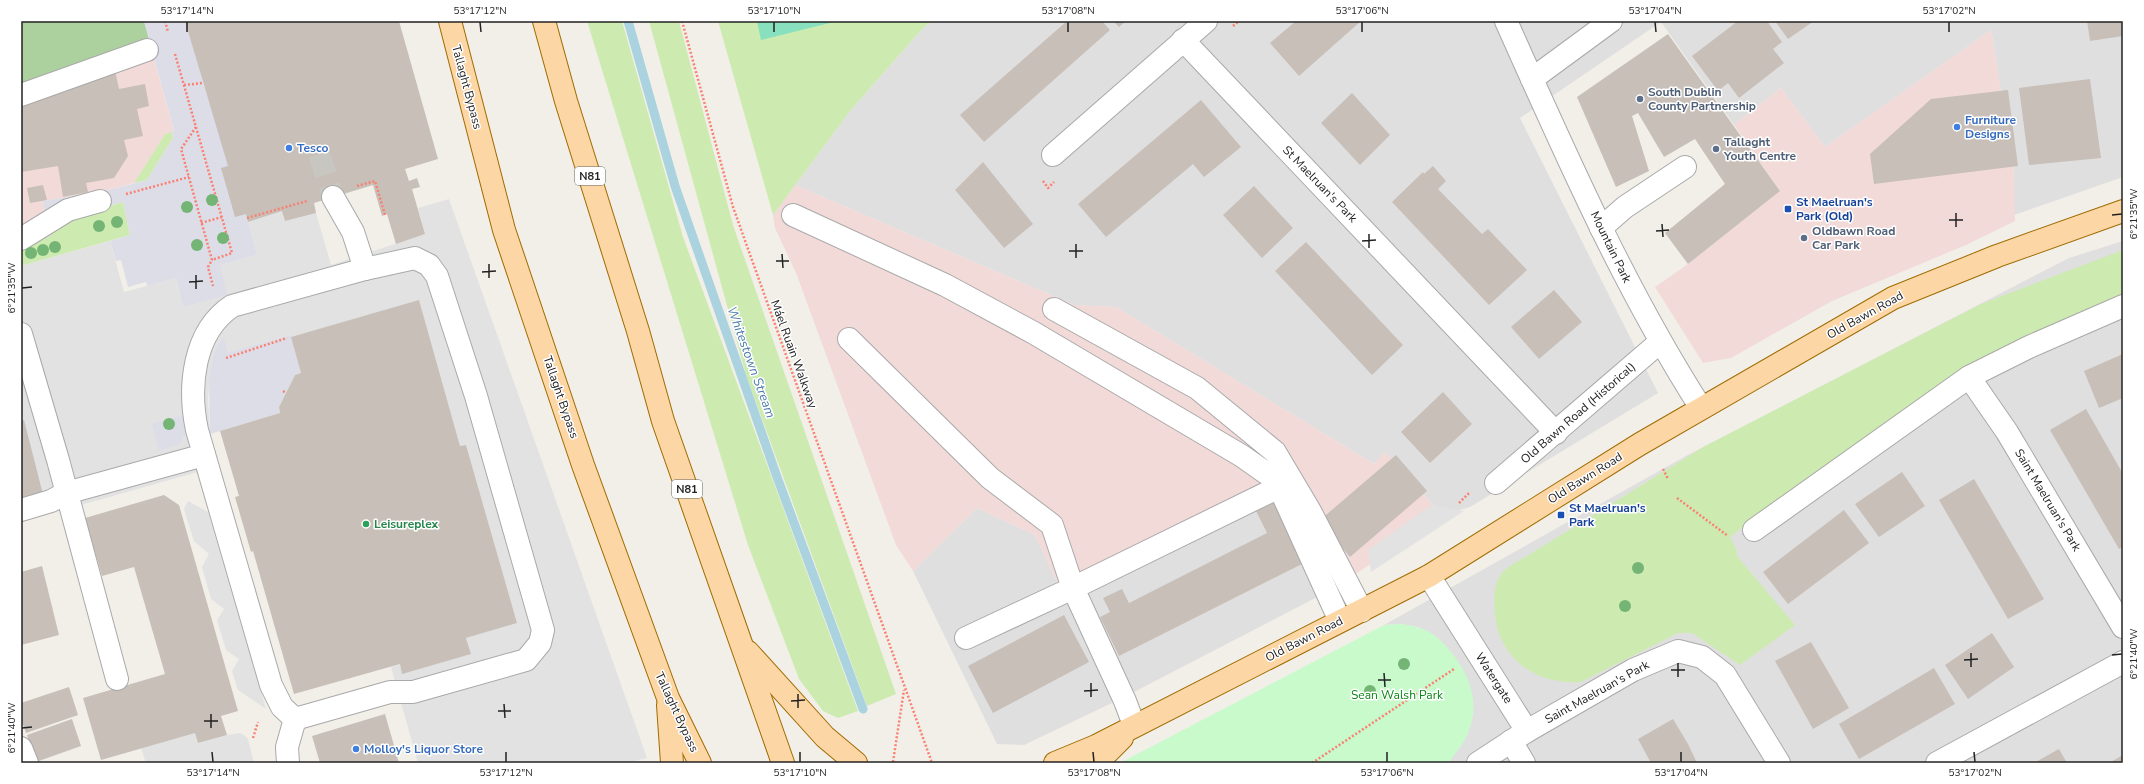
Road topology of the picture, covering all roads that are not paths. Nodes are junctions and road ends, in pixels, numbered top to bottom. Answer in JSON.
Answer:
{"nodes":[{"id":1,"x":450,"y":21,"type":"edge"},
{"id":2,"x":544,"y":21,"type":"edge"},
{"id":3,"x":1206,"y":21,"type":"edge"},
{"id":4,"x":1506,"y":21,"type":"edge"},
{"id":5,"x":1611,"y":21,"type":"edge"},
{"id":6,"x":1183,"y":40,"type":"junction"},
{"id":7,"x":147,"y":50,"type":"dead end"},
{"id":8,"x":1532,"y":79,"type":"junction"},
{"id":9,"x":21,"y":95,"type":"edge"},
{"id":10,"x":1053,"y":155,"type":"dead end"},
{"id":11,"x":1685,"y":167,"type":"dead end"},
{"id":12,"x":333,"y":197,"type":"tunnel mouth"},
{"id":13,"x":100,"y":201,"type":"road end"},
{"id":14,"x":2123,"y":210,"type":"edge"},
{"id":15,"x":793,"y":215,"type":"dead end"},
{"id":16,"x":1601,"y":228,"type":"junction"},
{"id":17,"x":21,"y":239,"type":"edge"},
{"id":18,"x":365,"y":269,"type":"junction"},
{"id":19,"x":2123,"y":306,"type":"edge"},
{"id":20,"x":1054,"y":309,"type":"dead end"},
{"id":21,"x":21,"y":334,"type":"edge"},
{"id":22,"x":849,"y":339,"type":"dead end"},
{"id":23,"x":1660,"y":342,"type":"junction"},
{"id":24,"x":1969,"y":376,"type":"junction"},
{"id":25,"x":1701,"y":408,"type":"junction"},
{"id":26,"x":1556,"y":433,"type":"junction"},
{"id":27,"x":204,"y":455,"type":"junction"},
{"id":28,"x":1486,"y":485,"type":"road end"},
{"id":29,"x":1279,"y":487,"type":"junction"},
{"id":30,"x":66,"y":493,"type":"junction"},
{"id":31,"x":21,"y":510,"type":"edge"},
{"id":32,"x":1754,"y":530,"type":"dead end"},
{"id":33,"x":1429,"y":576,"type":"junction"},
{"id":34,"x":1073,"y":588,"type":"junction"},
{"id":35,"x":1362,"y":611,"type":"junction"},
{"id":36,"x":1340,"y":621,"type":"junction"},
{"id":37,"x":2123,"y":627,"type":"edge"},
{"id":38,"x":966,"y":638,"type":"dead end"},
{"id":39,"x":742,"y":645,"type":"junction"},
{"id":40,"x":2123,"y":662,"type":"edge"},
{"id":41,"x":117,"y":679,"type":"dead end"},
{"id":42,"x":668,"y":698,"type":"junction"},
{"id":43,"x":295,"y":718,"type":"junction"},
{"id":44,"x":1134,"y":725,"type":"junction"},
{"id":45,"x":1519,"y":736,"type":"junction"},
{"id":46,"x":21,"y":748,"type":"edge"},
{"id":47,"x":27,"y":763,"type":"edge"},
{"id":48,"x":288,"y":763,"type":"edge"},
{"id":49,"x":672,"y":763,"type":"edge"},
{"id":50,"x":700,"y":763,"type":"edge"},
{"id":51,"x":783,"y":763,"type":"edge"},
{"id":52,"x":856,"y":763,"type":"edge"},
{"id":53,"x":1055,"y":763,"type":"edge"},
{"id":54,"x":1098,"y":763,"type":"edge"},
{"id":55,"x":1478,"y":763,"type":"edge"},
{"id":56,"x":1524,"y":763,"type":"edge"},
{"id":57,"x":1779,"y":763,"type":"edge"},
{"id":58,"x":1937,"y":763,"type":"edge"}],
"edges":[{"from":1,"to":42,"type":"main road","name":"Tallaght Bypass"},
{"from":2,"to":39,"type":"main road","number":"N81"},
{"from":3,"to":6,"type":"street"},
{"from":4,"to":8,"type":"street","name":"Mountain Park"},
{"from":5,"to":8,"type":"street"},
{"from":6,"to":10,"type":"street"},
{"from":6,"to":26,"type":"street","name":"St Maelruan's Park"},
{"from":7,"to":9,"type":"street"},
{"from":8,"to":16,"type":"street","name":"Mountain Park"},
{"from":11,"to":16,"type":"street"},
{"from":12,"to":18,"type":"street"},
{"from":13,"to":17,"type":"street"},
{"from":14,"to":25,"type":"main road","name":"Old Bawn Road"},
{"from":15,"to":29,"type":"street"},
{"from":16,"to":23,"type":"street","name":"Mountain Park"},
{"from":18,"to":27,"type":"street"},
{"from":18,"to":43,"type":"street"},
{"from":19,"to":24,"type":"street"},
{"from":20,"to":35,"type":"street"},
{"from":21,"to":30,"type":"street"},
{"from":22,"to":34,"type":"street"},
{"from":23,"to":25,"type":"street","name":"Mountain Park"},
{"from":23,"to":26,"type":"street","name":"Old Bawn Road (Historical)"},
{"from":24,"to":32,"type":"street"},
{"from":24,"to":37,"type":"street","name":"Saint Maelruan's Park"},
{"from":25,"to":33,"type":"main road","name":"Old Bawn Road"},
{"from":26,"to":28,"type":"street","name":"Old Bawn Road (Historical)"},
{"from":27,"to":30,"type":"street"},
{"from":27,"to":43,"type":"street"},
{"from":29,"to":34,"type":"street"},
{"from":29,"to":36,"type":"street"},
{"from":30,"to":31,"type":"street"},
{"from":30,"to":41,"type":"street"},
{"from":33,"to":35,"type":"main road","name":"Old Bawn Road"},
{"from":33,"to":45,"type":"street","name":"Watergate"},
{"from":34,"to":38,"type":"street"},
{"from":34,"to":44,"type":"street"},
{"from":35,"to":36,"type":"main road","name":"Old Bawn Road"},
{"from":36,"to":44,"type":"main road","name":"Old Bawn Road"},
{"from":39,"to":51,"type":"main road","number":"N81"},
{"from":39,"to":52,"type":"main road"},
{"from":40,"to":58,"type":"street"},
{"from":42,"to":49,"type":"main road"},
{"from":42,"to":50,"type":"main road","name":"Tallaght Bypass"},
{"from":43,"to":48,"type":"street"},
{"from":44,"to":53,"type":"main road","name":"Old Bawn Road"},
{"from":44,"to":54,"type":"main road"},
{"from":45,"to":55,"type":"street"},
{"from":45,"to":56,"type":"street","name":"Watergate"},
{"from":45,"to":57,"type":"street","name":"Saint Maelruan's Park"},
{"from":46,"to":47,"type":"street"}]}
